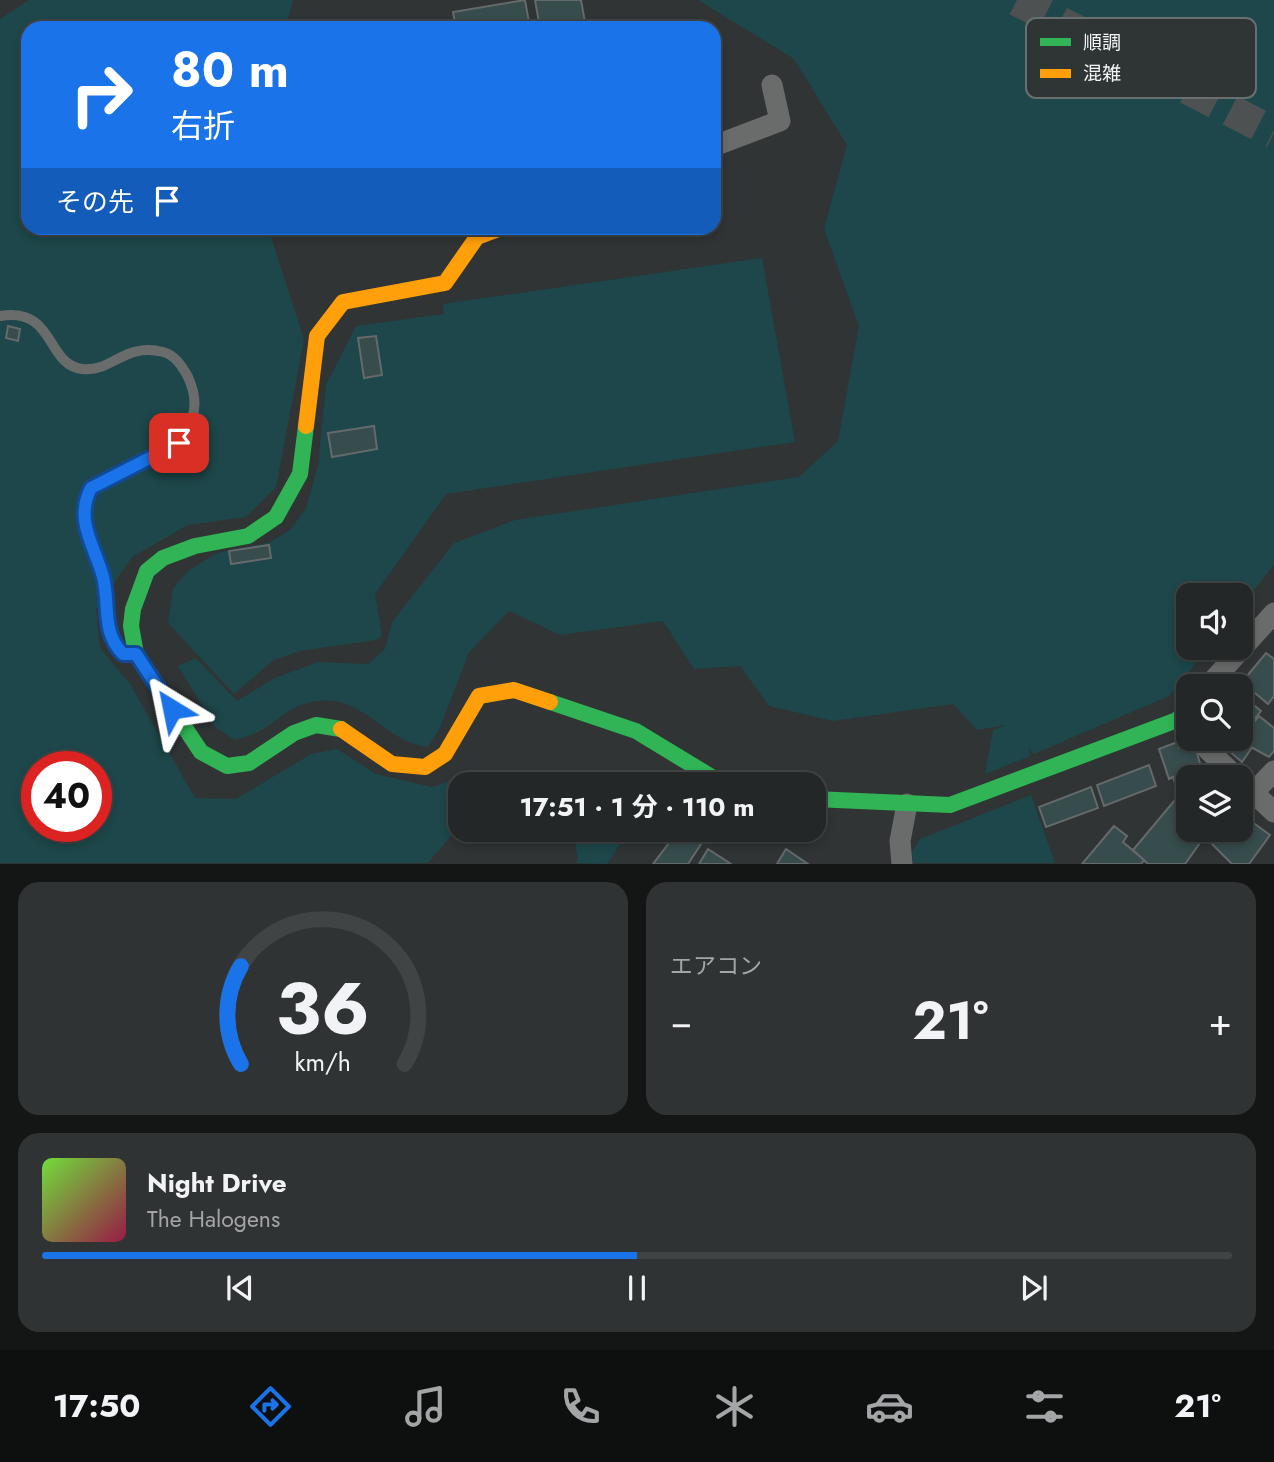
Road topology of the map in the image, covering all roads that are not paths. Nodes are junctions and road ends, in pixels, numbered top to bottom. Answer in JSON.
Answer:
{"nodes":[{"id":1,"x":772,"y":85,"type":"dead end"},
{"id":2,"x":721,"y":143,"type":"edge"},
{"id":3,"x":480,"y":235,"type":"edge"},
{"id":4,"x":0,"y":316,"type":"edge"},
{"id":5,"x":1274,"y":613,"type":"edge"},
{"id":6,"x":136,"y":654,"type":"junction"},
{"id":7,"x":1219,"y":674,"type":"edge"},
{"id":8,"x":1176,"y":723,"type":"edge"},
{"id":9,"x":1209,"y":751,"type":"edge"},
{"id":10,"x":1224,"y":765,"type":"edge"},
{"id":11,"x":1274,"y":771,"type":"edge"},
{"id":12,"x":704,"y":772,"type":"edge"},
{"id":13,"x":1253,"y":783,"type":"edge"},
{"id":14,"x":1253,"y":793,"type":"edge"},
{"id":15,"x":826,"y":800,"type":"edge"},
{"id":16,"x":907,"y":804,"type":"junction"},
{"id":17,"x":1274,"y":812,"type":"edge"},
{"id":18,"x":902,"y":863,"type":"edge"}],
"edges":[{"from":1,"to":2,"type":"street"},
{"from":3,"to":6,"type":"street"},
{"from":4,"to":6,"type":"lane"},
{"from":5,"to":7,"type":"street"},
{"from":6,"to":12,"type":"street"},
{"from":8,"to":16,"type":"street"},
{"from":9,"to":10,"type":"street"},
{"from":11,"to":13,"type":"street"},
{"from":14,"to":17,"type":"street"},
{"from":15,"to":16,"type":"street"},
{"from":16,"to":18,"type":"street"}]}
